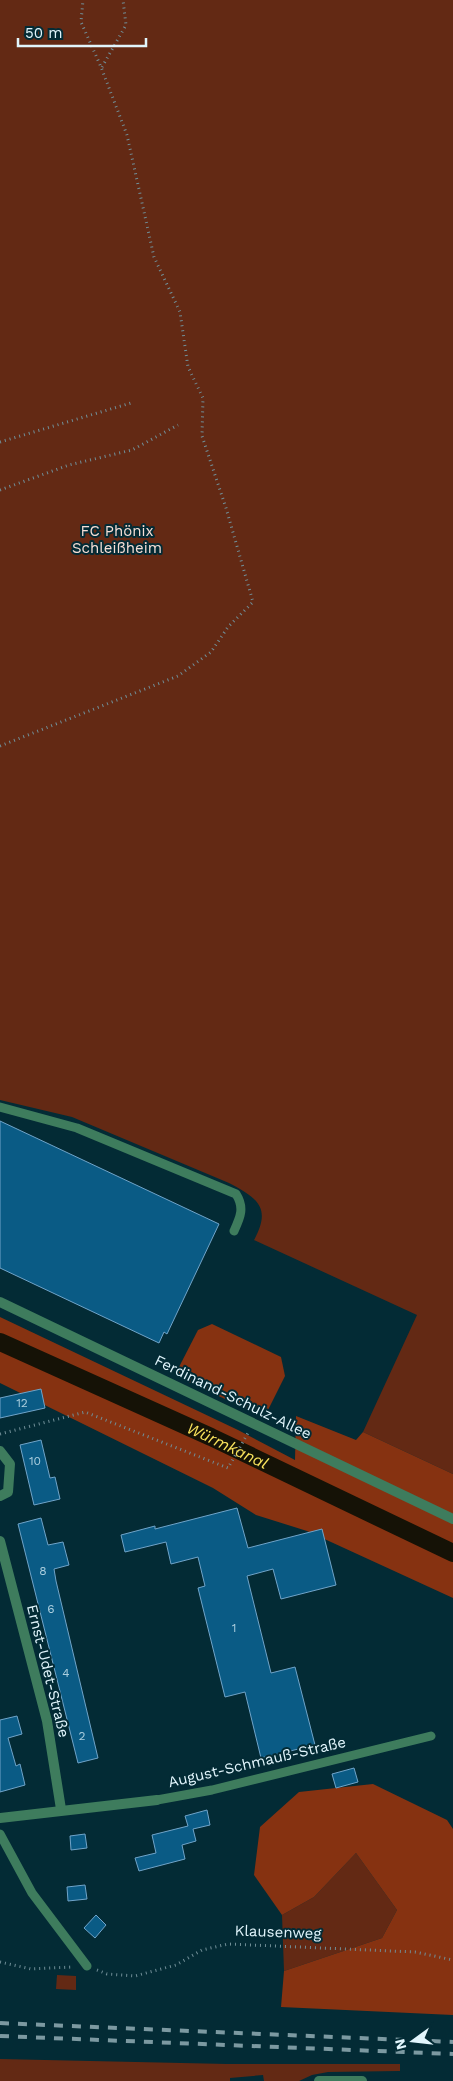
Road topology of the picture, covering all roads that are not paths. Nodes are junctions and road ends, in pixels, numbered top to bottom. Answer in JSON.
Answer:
{"nodes":[{"id":1,"x":0,"y":1107,"type":"edge"},
{"id":2,"x":234,"y":1231,"type":"dead end"},
{"id":3,"x":0,"y":1302,"type":"edge"},
{"id":4,"x":0,"y":1451,"type":"edge"},
{"id":5,"x":0,"y":1496,"type":"edge"},
{"id":6,"x":453,"y":1519,"type":"edge"},
{"id":7,"x":0,"y":1541,"type":"edge"},
{"id":8,"x":431,"y":1736,"type":"dead end"},
{"id":9,"x":157,"y":1800,"type":"joint"},
{"id":10,"x":61,"y":1809,"type":"junction"},
{"id":11,"x":0,"y":1818,"type":"edge"},
{"id":12,"x":0,"y":1834,"type":"edge"},
{"id":13,"x":87,"y":1966,"type":"road end"},
{"id":14,"x":319,"y":2081,"type":"edge"},
{"id":15,"x":362,"y":2081,"type":"edge"}],
"edges":[{"from":1,"to":2,"type":"lane"},
{"from":3,"to":6,"type":"street","name":"Ferdinand-Schulz-Allee"},
{"from":4,"to":5,"type":"street"},
{"from":7,"to":10,"type":"street","name":"Ernst-Udet-Straße"},
{"from":8,"to":9,"type":"lane","name":"August-Schmauß-Straße"},
{"from":9,"to":10,"type":"street","name":"August-Schmauß-Straße"},
{"from":10,"to":11,"type":"street","name":"August-Schmauß-Straße"},
{"from":12,"to":13,"type":"lane"},
{"from":14,"to":15,"type":"street"}]}
